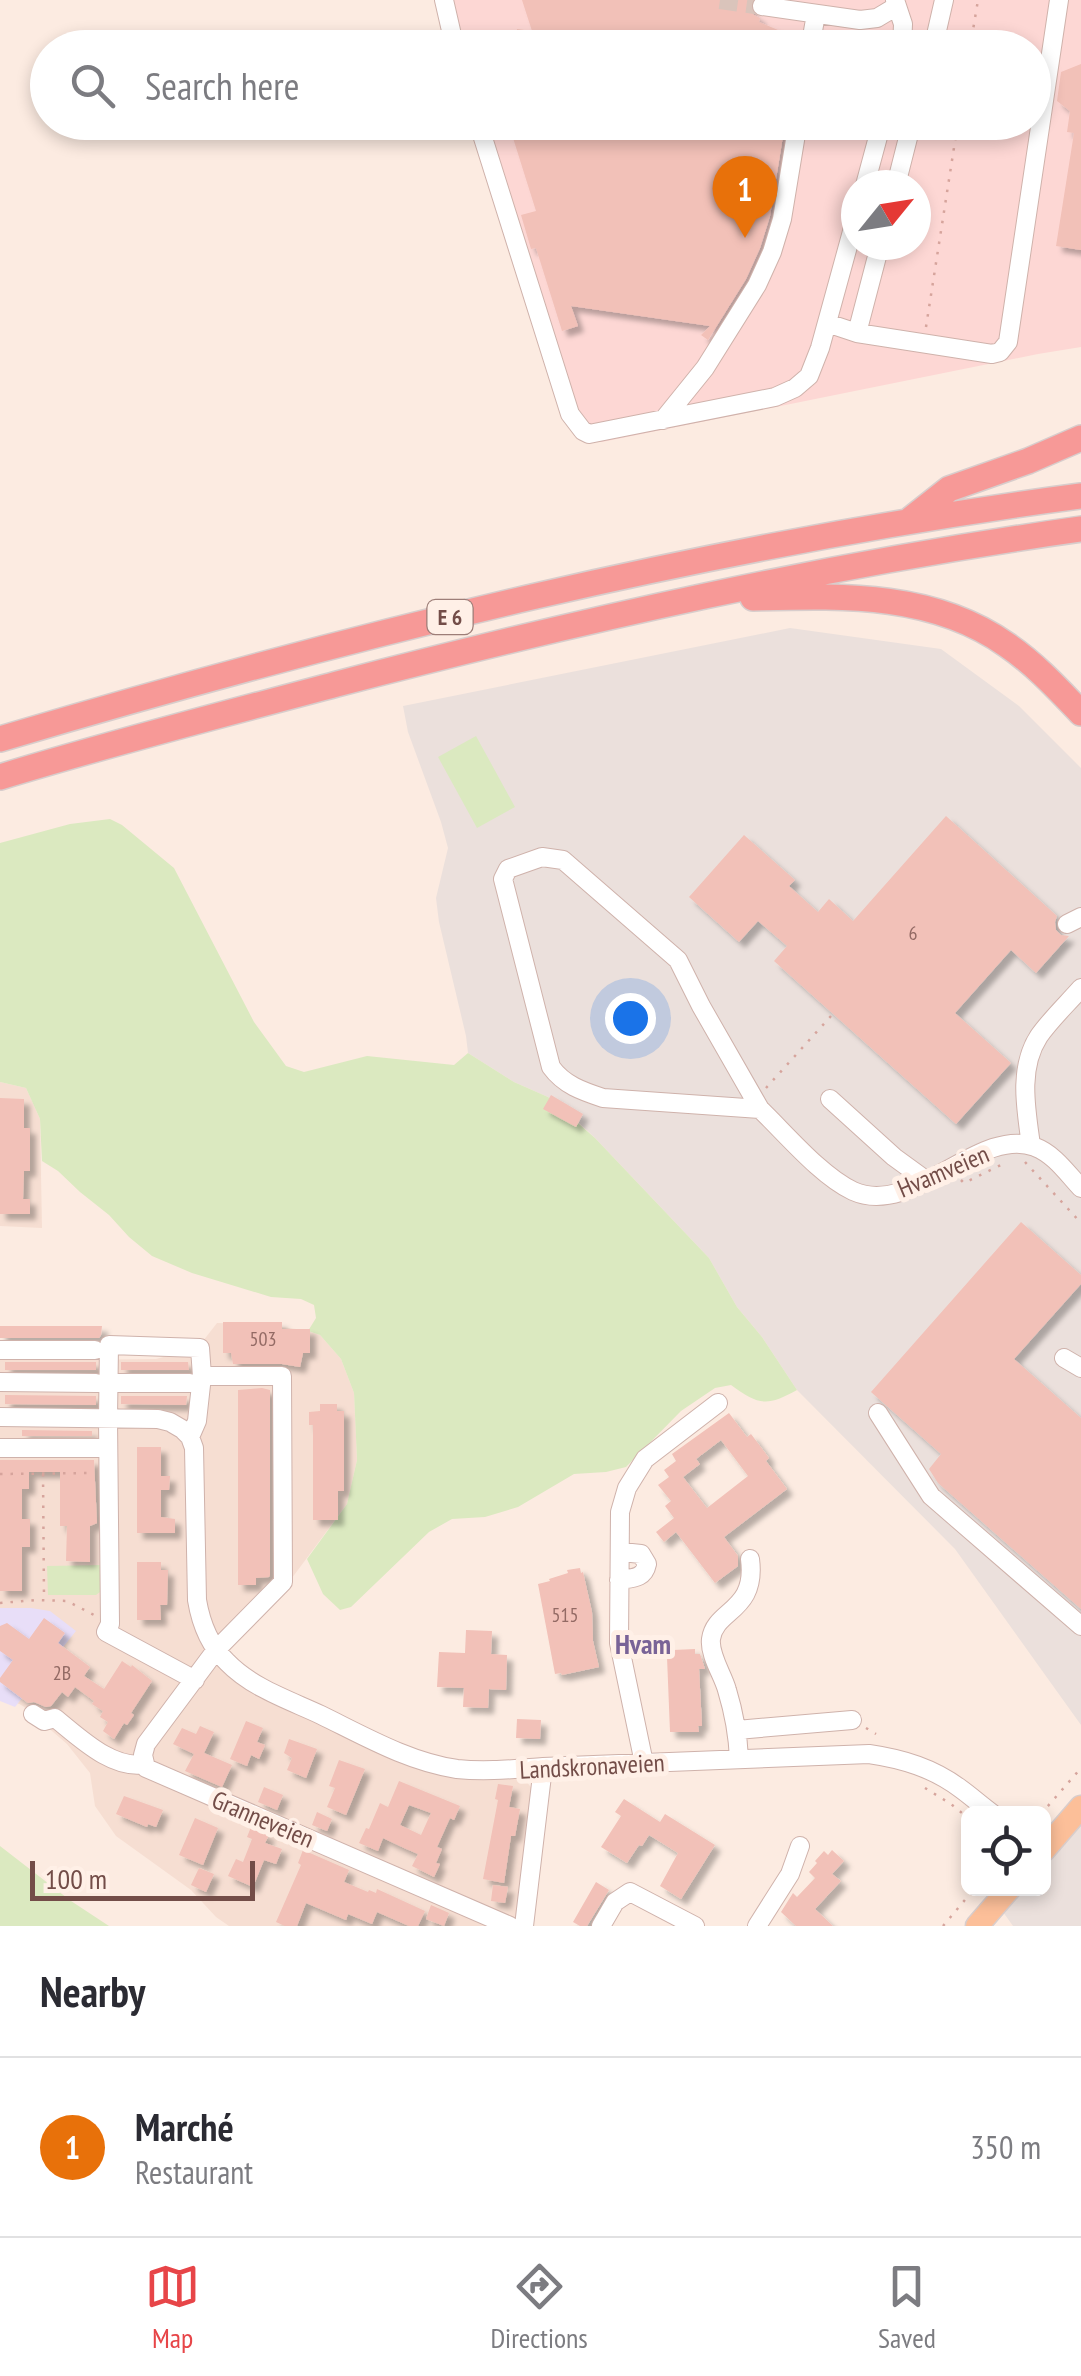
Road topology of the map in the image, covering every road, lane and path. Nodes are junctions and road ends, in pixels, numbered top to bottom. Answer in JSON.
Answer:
{"nodes":[{"id":1,"x":444,"y":0,"type":"edge"},
{"id":2,"x":944,"y":0,"type":"edge"},
{"id":3,"x":978,"y":0,"type":"edge"},
{"id":4,"x":1059,"y":0,"type":"edge"},
{"id":5,"x":896,"y":3,"type":"edge"},
{"id":6,"x":762,"y":6,"type":"dead end"},
{"id":7,"x":821,"y":10,"type":"edge"},
{"id":8,"x":450,"y":30,"type":"edge"},
{"id":9,"x":903,"y":30,"type":"edge"},
{"id":10,"x":937,"y":30,"type":"edge"},
{"id":11,"x":973,"y":30,"type":"edge"},
{"id":12,"x":1051,"y":54,"type":"edge"},
{"id":13,"x":484,"y":140,"type":"edge"},
{"id":14,"x":795,"y":140,"type":"edge"},
{"id":15,"x":877,"y":140,"type":"edge"},
{"id":16,"x":904,"y":140,"type":"edge"},
{"id":17,"x":955,"y":140,"type":"edge"},
{"id":18,"x":1038,"y":140,"type":"edge"},
{"id":19,"x":869,"y":170,"type":"edge"},
{"id":20,"x":899,"y":170,"type":"edge"},
{"id":21,"x":844,"y":260,"type":"edge"},
{"id":22,"x":876,"y":260,"type":"edge"},
{"id":23,"x":827,"y":323,"type":"junction"},
{"id":24,"x":857,"y":333,"type":"junction"},
{"id":25,"x":924,"y":343,"type":"junction"},
{"id":26,"x":663,"y":420,"type":"junction"},
{"id":27,"x":1081,"y":438,"type":"edge"},
{"id":28,"x":1081,"y":496,"type":"edge"},
{"id":29,"x":907,"y":522,"type":"junction"},
{"id":30,"x":1081,"y":529,"type":"edge"},
{"id":31,"x":692,"y":600,"type":"junction"},
{"id":32,"x":1081,"y":714,"type":"edge"},
{"id":33,"x":0,"y":739,"type":"edge"},
{"id":34,"x":0,"y":777,"type":"edge"},
{"id":35,"x":1081,"y":988,"type":"edge"},
{"id":36,"x":832,"y":1016,"type":"dead end"},
{"id":37,"x":830,"y":1099,"type":"dead end"},
{"id":38,"x":757,"y":1104,"type":"junction"},
{"id":39,"x":1031,"y":1145,"type":"junction"},
{"id":40,"x":948,"y":1169,"type":"junction"},
{"id":41,"x":927,"y":1181,"type":"junction"},
{"id":42,"x":1081,"y":1188,"type":"edge"},
{"id":43,"x":1081,"y":1223,"type":"edge"},
{"id":44,"x":0,"y":1350,"type":"edge"},
{"id":45,"x":96,"y":1350,"type":"dead end"},
{"id":46,"x":1064,"y":1358,"type":"dead end"},
{"id":47,"x":1081,"y":1368,"type":"edge"},
{"id":48,"x":196,"y":1380,"type":"junction"},
{"id":49,"x":0,"y":1382,"type":"edge"},
{"id":50,"x":102,"y":1383,"type":"junction"},
{"id":51,"x":718,"y":1404,"type":"dead end"},
{"id":52,"x":878,"y":1414,"type":"dead end"},
{"id":53,"x":0,"y":1417,"type":"edge"},
{"id":54,"x":108,"y":1418,"type":"junction"},
{"id":55,"x":190,"y":1437,"type":"junction"},
{"id":56,"x":0,"y":1448,"type":"edge"},
{"id":57,"x":99,"y":1448,"type":"dead end"},
{"id":58,"x":108,"y":1473,"type":"junction"},
{"id":59,"x":0,"y":1474,"type":"edge"},
{"id":60,"x":43,"y":1474,"type":"junction"},
{"id":61,"x":622,"y":1552,"type":"junction"},
{"id":62,"x":750,"y":1560,"type":"dead end"},
{"id":63,"x":620,"y":1580,"type":"junction"},
{"id":64,"x":44,"y":1600,"type":"dead end"},
{"id":65,"x":1081,"y":1626,"type":"edge"},
{"id":66,"x":216,"y":1650,"type":"junction"},
{"id":67,"x":195,"y":1680,"type":"junction"},
{"id":68,"x":33,"y":1714,"type":"dead end"},
{"id":69,"x":852,"y":1720,"type":"dead end"},
{"id":70,"x":737,"y":1730,"type":"junction"},
{"id":71,"x":739,"y":1759,"type":"junction"},
{"id":72,"x":644,"y":1763,"type":"junction"},
{"id":73,"x":145,"y":1764,"type":"junction"},
{"id":74,"x":542,"y":1767,"type":"junction"},
{"id":75,"x":1081,"y":1768,"type":"edge"},
{"id":76,"x":924,"y":1788,"type":"dead end"},
{"id":77,"x":977,"y":1806,"type":"edge"},
{"id":78,"x":1048,"y":1806,"type":"edge"},
{"id":79,"x":961,"y":1807,"type":"edge"},
{"id":80,"x":1081,"y":1807,"type":"edge"},
{"id":81,"x":1051,"y":1842,"type":"edge"},
{"id":82,"x":800,"y":1846,"type":"dead end"},
{"id":83,"x":968,"y":1896,"type":"edge"},
{"id":84,"x":1003,"y":1896,"type":"edge"},
{"id":85,"x":510,"y":1926,"type":"edge"},
{"id":86,"x":524,"y":1926,"type":"edge"},
{"id":87,"x":601,"y":1926,"type":"edge"},
{"id":88,"x":694,"y":1926,"type":"edge"},
{"id":89,"x":757,"y":1926,"type":"edge"},
{"id":90,"x":943,"y":1926,"type":"edge"},
{"id":91,"x":977,"y":1926,"type":"edge"}],
"edges":[{"from":1,"to":8,"type":"street"},
{"from":2,"to":10,"type":"street"},
{"from":3,"to":11,"type":"path"},
{"from":4,"to":12,"type":"street"},
{"from":5,"to":7,"type":"street"},
{"from":5,"to":9,"type":"street"},
{"from":6,"to":7,"type":"street"},
{"from":13,"to":26,"type":"street"},
{"from":14,"to":26,"type":"street"},
{"from":15,"to":19,"type":"street"},
{"from":16,"to":20,"type":"street"},
{"from":17,"to":25,"type":"path"},
{"from":18,"to":25,"type":"street"},
{"from":21,"to":23,"type":"street"},
{"from":22,"to":24,"type":"street"},
{"from":23,"to":24,"type":"street"},
{"from":23,"to":26,"type":"street"},
{"from":24,"to":25,"type":"street"},
{"from":27,"to":29,"type":"highway","number":"E 6"},
{"from":28,"to":29,"type":"highway","number":"E 6"},
{"from":29,"to":33,"type":"highway","number":"E 6"},
{"from":30,"to":31,"type":"highway","number":"E 6"},
{"from":31,"to":32,"type":"highway"},
{"from":31,"to":34,"type":"highway","number":"E 6"},
{"from":35,"to":39,"type":"street"},
{"from":36,"to":38,"type":"path"},
{"from":37,"to":41,"type":"street"},
{"from":38,"to":38,"type":"street","name":"Hvamveien"},
{"from":38,"to":41,"type":"street","name":"Hvamveien"},
{"from":39,"to":40,"type":"street","name":"Hvamveien"},
{"from":39,"to":42,"type":"street"},
{"from":40,"to":41,"type":"street","name":"Hvamveien"},
{"from":40,"to":43,"type":"path"},
{"from":44,"to":45,"type":"street"},
{"from":46,"to":47,"type":"street"},
{"from":48,"to":50,"type":"street"},
{"from":48,"to":50,"type":"street"},
{"from":48,"to":55,"type":"street","name":"Landskronaveien"},
{"from":48,"to":66,"type":"street"},
{"from":49,"to":50,"type":"street"},
{"from":50,"to":54,"type":"street"},
{"from":51,"to":61,"type":"street"},
{"from":52,"to":65,"type":"street"},
{"from":53,"to":54,"type":"street"},
{"from":54,"to":55,"type":"street"},
{"from":54,"to":58,"type":"street"},
{"from":55,"to":66,"type":"street","name":"Landskronaveien"},
{"from":56,"to":57,"type":"street"},
{"from":58,"to":60,"type":"path"},
{"from":58,"to":67,"type":"street"},
{"from":59,"to":60,"type":"path"},
{"from":60,"to":64,"type":"path"},
{"from":61,"to":63,"type":"street"},
{"from":61,"to":63,"type":"street"},
{"from":62,"to":70,"type":"street"},
{"from":63,"to":72,"type":"street"},
{"from":66,"to":67,"type":"street"},
{"from":66,"to":74,"type":"street","name":"Landskronaveien"},
{"from":67,"to":73,"type":"street"},
{"from":68,"to":73,"type":"street","name":"Granneveien"},
{"from":69,"to":70,"type":"street"},
{"from":70,"to":71,"type":"street"},
{"from":71,"to":72,"type":"street","name":"Landskronaveien"},
{"from":71,"to":77,"type":"street","name":"Landskronaveien"},
{"from":72,"to":74,"type":"street","name":"Landskronaveien"},
{"from":73,"to":85,"type":"street","name":"Granneveien"},
{"from":74,"to":86,"type":"street"},
{"from":75,"to":78,"type":"path"},
{"from":76,"to":79,"type":"path"},
{"from":80,"to":81,"type":"main road"},
{"from":82,"to":89,"type":"street"},
{"from":83,"to":90,"type":"path"},
{"from":84,"to":91,"type":"main road"},
{"from":87,"to":88,"type":"street"}]}
